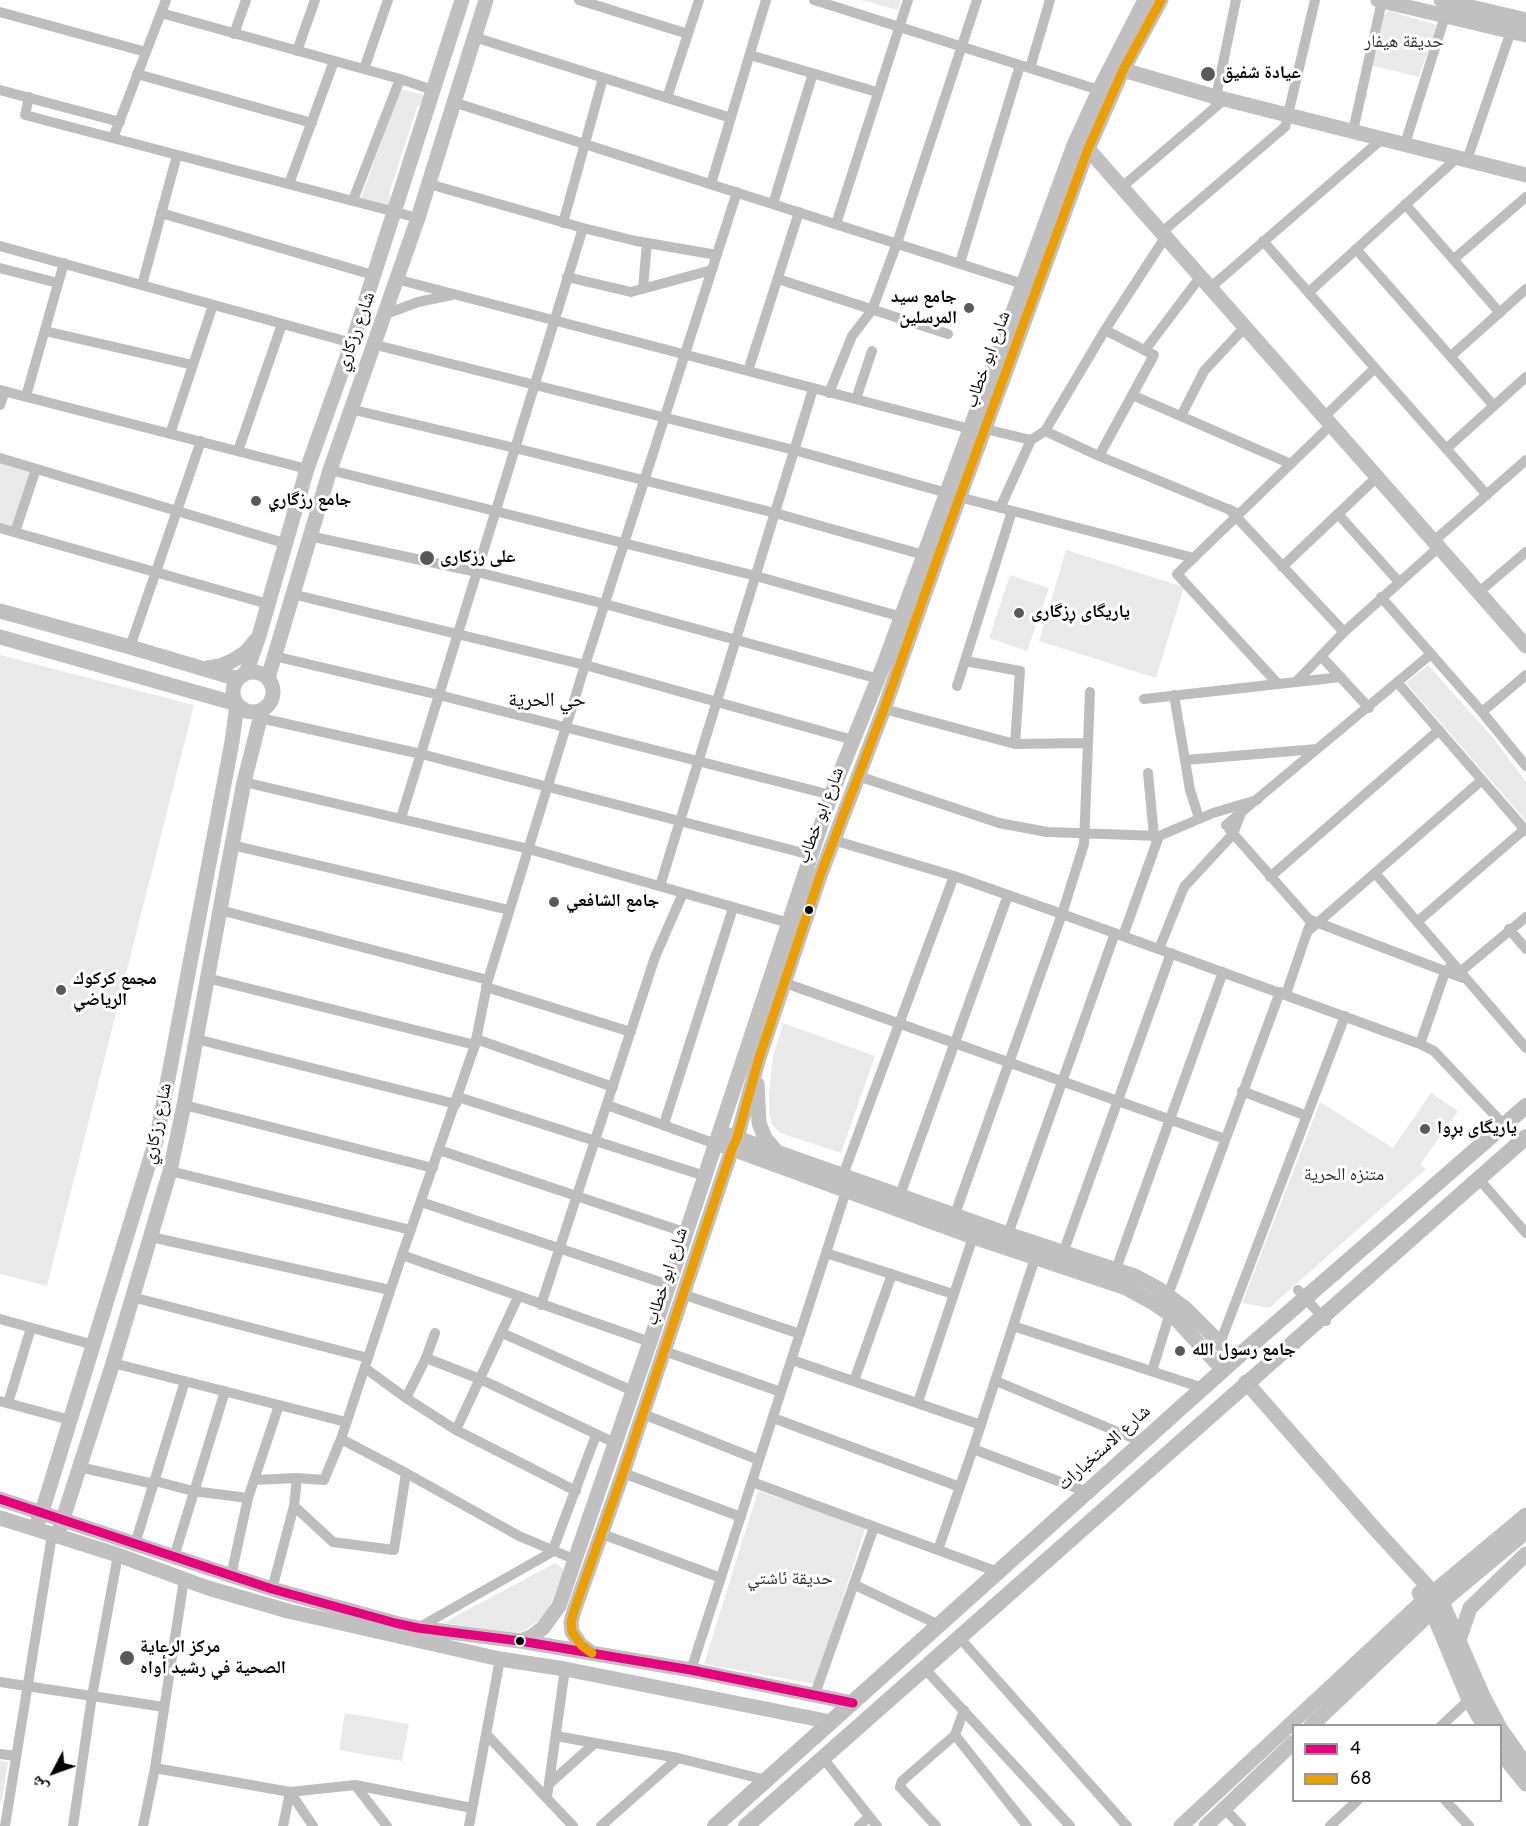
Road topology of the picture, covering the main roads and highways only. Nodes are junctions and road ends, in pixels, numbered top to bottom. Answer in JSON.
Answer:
{"nodes":[{"id":1,"x":462,"y":0,"type":"edge"},
{"id":2,"x":486,"y":0,"type":"edge"},
{"id":3,"x":1145,"y":0,"type":"edge"},
{"id":4,"x":1161,"y":0,"type":"edge"},
{"id":5,"x":1380,"y":0,"type":"edge"},
{"id":6,"x":1441,"y":0,"type":"edge"},
{"id":7,"x":1526,"y":21,"type":"edge"},
{"id":8,"x":1526,"y":35,"type":"edge"},
{"id":9,"x":1123,"y":70,"type":"junction"},
{"id":10,"x":1088,"y":149,"type":"junction"},
{"id":11,"x":1526,"y":175,"type":"edge"},
{"id":12,"x":978,"y":429,"type":"junction"},
{"id":13,"x":943,"y":521,"type":"junction"},
{"id":14,"x":0,"y":611,"type":"edge"},
{"id":15,"x":259,"y":636,"type":"junction"},
{"id":16,"x":0,"y":637,"type":"edge"},
{"id":17,"x":1526,"y":646,"type":"edge"},
{"id":18,"x":201,"y":668,"type":"junction"},
{"id":19,"x":242,"y":676,"type":"junction"},
{"id":20,"x":268,"y":678,"type":"junction"},
{"id":21,"x":194,"y":690,"type":"junction"},
{"id":22,"x":237,"y":704,"type":"junction"},
{"id":23,"x":261,"y":715,"type":"junction"},
{"id":24,"x":232,"y":742,"type":"junction"},
{"id":25,"x":813,"y":873,"type":"junction"},
{"id":26,"x":759,"y":1058,"type":"junction"},
{"id":27,"x":1526,"y":1106,"type":"edge"},
{"id":28,"x":157,"y":1137,"type":"junction"},
{"id":29,"x":1526,"y":1137,"type":"edge"},
{"id":30,"x":718,"y":1138,"type":"junction"},
{"id":31,"x":177,"y":1142,"type":"junction"},
{"id":32,"x":734,"y":1143,"type":"junction"},
{"id":33,"x":776,"y":1151,"type":"junction"},
{"id":34,"x":1378,"y":1237,"type":"junction"},
{"id":35,"x":1392,"y":1253,"type":"junction"},
{"id":36,"x":676,"y":1289,"type":"junction"},
{"id":37,"x":1228,"y":1365,"type":"junction"},
{"id":38,"x":1242,"y":1385,"type":"junction"},
{"id":39,"x":74,"y":1485,"type":"junction"},
{"id":40,"x":47,"y":1493,"type":"junction"},
{"id":41,"x":0,"y":1499,"type":"edge"},
{"id":42,"x":22,"y":1506,"type":"junction"},
{"id":43,"x":41,"y":1512,"type":"junction"},
{"id":44,"x":1526,"y":1515,"type":"edge"},
{"id":45,"x":0,"y":1518,"type":"edge"},
{"id":46,"x":63,"y":1520,"type":"junction"},
{"id":47,"x":17,"y":1524,"type":"junction"},
{"id":48,"x":35,"y":1529,"type":"junction"},
{"id":49,"x":91,"y":1529,"type":"junction"},
{"id":50,"x":1526,"y":1532,"type":"edge"},
{"id":51,"x":55,"y":1536,"type":"junction"},
{"id":52,"x":80,"y":1544,"type":"junction"},
{"id":53,"x":1526,"y":1554,"type":"edge"},
{"id":54,"x":984,"y":1585,"type":"junction"},
{"id":55,"x":999,"y":1601,"type":"junction"},
{"id":56,"x":1433,"y":1601,"type":"junction"},
{"id":57,"x":559,"y":1606,"type":"junction"},
{"id":58,"x":574,"y":1611,"type":"junction"},
{"id":59,"x":1459,"y":1640,"type":"junction"},
{"id":60,"x":520,"y":1641,"type":"junction"},
{"id":61,"x":592,"y":1653,"type":"junction"},
{"id":62,"x":853,"y":1702,"type":"junction"},
{"id":63,"x":831,"y":1722,"type":"junction"},
{"id":64,"x":1295,"y":1724,"type":"edge"},
{"id":65,"x":1312,"y":1724,"type":"edge"},
{"id":66,"x":1483,"y":1724,"type":"edge"},
{"id":67,"x":1498,"y":1724,"type":"edge"},
{"id":68,"x":1292,"y":1727,"type":"edge"},
{"id":69,"x":1502,"y":1730,"type":"edge"},
{"id":70,"x":1292,"y":1743,"type":"edge"},
{"id":71,"x":1502,"y":1755,"type":"edge"},
{"id":72,"x":1526,"y":1765,"type":"edge"},
{"id":73,"x":1526,"y":1785,"type":"edge"},
{"id":74,"x":1196,"y":1813,"type":"junction"},
{"id":75,"x":715,"y":1826,"type":"edge"},
{"id":76,"x":746,"y":1826,"type":"edge"},
{"id":77,"x":1181,"y":1826,"type":"edge"},
{"id":78,"x":1207,"y":1826,"type":"edge"}],
"edges":[{"from":1,"to":15,"type":"main road","name":"شارع رزكاري"},
{"from":2,"to":20,"type":"main road","name":"شارع رزكاري"},
{"from":3,"to":12,"type":"main road","name":"شارع ابو خطاب"},
{"from":4,"to":9,"type":"main road","name":"شارع ابو خطاب"},
{"from":5,"to":8,"type":"main road"},
{"from":6,"to":7,"type":"main road"},
{"from":9,"to":10,"type":"main road","name":"شارع ابو خطاب"},
{"from":9,"to":11,"type":"main road"},
{"from":10,"to":12,"type":"main road","name":"شارع ابو خطاب"},
{"from":10,"to":17,"type":"main road"},
{"from":12,"to":13,"type":"main road","name":"شارع ابو خطاب"},
{"from":13,"to":25,"type":"main road","name":"شارع ابو خطاب"},
{"from":13,"to":25,"type":"main road","name":"شارع ابو خطاب"},
{"from":14,"to":18,"type":"main road"},
{"from":15,"to":18,"type":"main road"},
{"from":15,"to":19,"type":"main road","name":"شارع رزكاري"},
{"from":16,"to":21,"type":"main road"},
{"from":18,"to":19,"type":"main road"},
{"from":19,"to":20,"type":"main road"},
{"from":19,"to":22,"type":"main road"},
{"from":20,"to":23,"type":"main road"},
{"from":21,"to":22,"type":"main road"},
{"from":21,"to":24,"type":"main road"},
{"from":22,"to":23,"type":"main road"},
{"from":22,"to":24,"type":"main road","name":"شارع رزكاري"},
{"from":23,"to":31,"type":"main road","name":"شارع رزكاري"},
{"from":24,"to":28,"type":"main road","name":"شارع رزكاري"},
{"from":25,"to":26,"type":"main road","name":"شارع ابو خطاب"},
{"from":25,"to":30,"type":"main road","name":"شارع ابو خطاب"},
{"from":26,"to":32,"type":"main road","name":"شارع ابو خطاب"},
{"from":26,"to":33,"type":"main road"},
{"from":27,"to":34,"type":"main road","name":"شارع الاستخبارات"},
{"from":28,"to":31,"type":"main road"},
{"from":28,"to":40,"type":"main road","name":"شارع رزكاري"},
{"from":29,"to":35,"type":"main road"},
{"from":30,"to":32,"type":"main road"},
{"from":30,"to":36,"type":"main road","name":"شارع ابو خطاب"},
{"from":31,"to":39,"type":"main road","name":"شارع رزكاري"},
{"from":32,"to":33,"type":"main road"},
{"from":32,"to":36,"type":"main road","name":"شارع ابو خطاب"},
{"from":32,"to":37,"type":"main road"},
{"from":33,"to":37,"type":"main road"},
{"from":34,"to":35,"type":"main road"},
{"from":34,"to":37,"type":"main road","name":"شارع الاستخبارات"},
{"from":35,"to":38,"type":"main road"},
{"from":36,"to":57,"type":"main road","name":"شارع ابو خطاب"},
{"from":36,"to":58,"type":"main road","name":"شارع ابو خطاب"},
{"from":37,"to":54,"type":"main road","name":"شارع الاستخبارات"},
{"from":38,"to":55,"type":"main road"},
{"from":38,"to":56,"type":"main road"},
{"from":39,"to":46,"type":"main road","name":"شارع رزكاري"},
{"from":39,"to":49,"type":"main road"},
{"from":40,"to":42,"type":"main road"},
{"from":40,"to":43,"type":"main road","name":"شارع رزكاري"},
{"from":41,"to":42,"type":"main road"},
{"from":42,"to":43,"type":"main road"},
{"from":42,"to":47,"type":"main road"},
{"from":43,"to":46,"type":"main road"},
{"from":43,"to":48,"type":"main road","name":"شارع رزكاري"},
{"from":44,"to":56,"type":"main road"},
{"from":45,"to":47,"type":"main road"},
{"from":46,"to":49,"type":"main road"},
{"from":46,"to":51,"type":"main road","name":"شارع رزكاري"},
{"from":47,"to":48,"type":"main road"},
{"from":48,"to":51,"type":"main road"},
{"from":49,"to":52,"type":"main road"},
{"from":49,"to":60,"type":"main road"},
{"from":50,"to":56,"type":"main road"},
{"from":51,"to":52,"type":"main road"},
{"from":52,"to":63,"type":"main road"},
{"from":53,"to":59,"type":"main road"},
{"from":54,"to":55,"type":"main road"},
{"from":54,"to":62,"type":"main road","name":"شارع الاستخبارات"},
{"from":55,"to":76,"type":"main road"},
{"from":56,"to":59,"type":"main road"},
{"from":56,"to":64,"type":"main road"},
{"from":56,"to":65,"type":"main road"},
{"from":56,"to":66,"type":"main road"},
{"from":57,"to":58,"type":"main road"},
{"from":57,"to":60,"type":"main road","name":"شارع ابو خطاب"},
{"from":58,"to":61,"type":"main road","name":"شارع ابو خطاب"},
{"from":59,"to":67,"type":"main road"},
{"from":60,"to":61,"type":"main road"},
{"from":61,"to":62,"type":"main road"},
{"from":62,"to":63,"type":"main road","name":"شارع الاستخبارات"},
{"from":63,"to":75,"type":"main road","name":"شارع الاستخبارات"},
{"from":68,"to":74,"type":"main road"},
{"from":69,"to":72,"type":"main road"},
{"from":70,"to":78,"type":"main road"},
{"from":71,"to":73,"type":"main road"},
{"from":74,"to":77,"type":"main road"},
{"from":74,"to":78,"type":"main road"}]}
